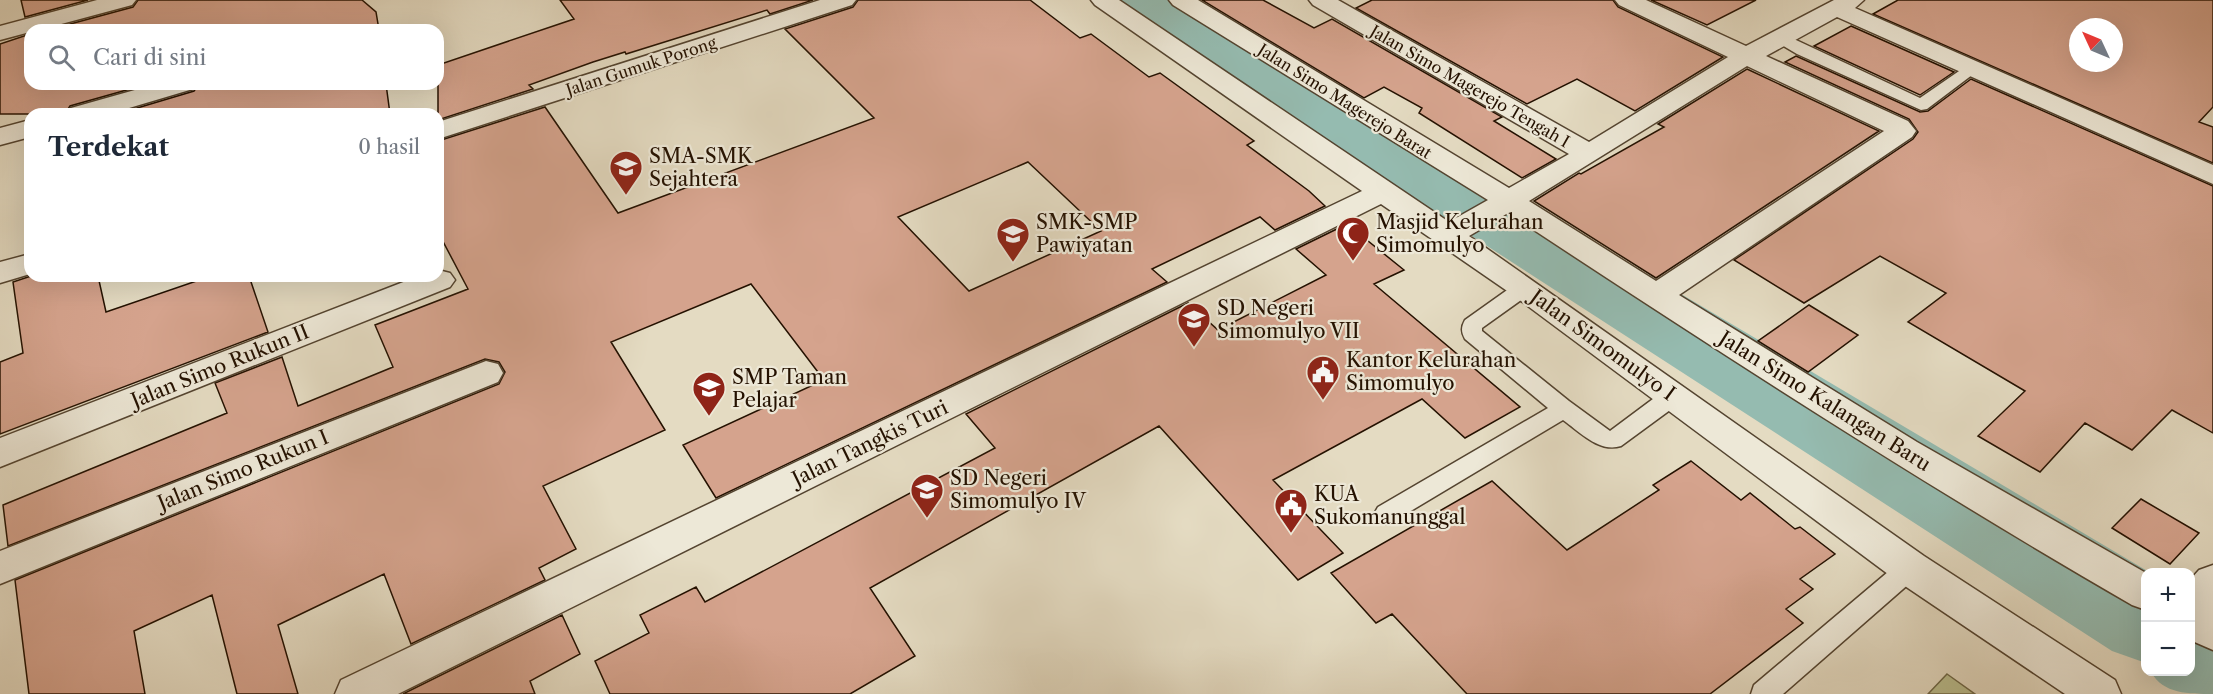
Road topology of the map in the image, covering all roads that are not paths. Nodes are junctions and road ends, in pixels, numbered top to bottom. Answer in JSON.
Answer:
{"nodes":[{"id":1,"x":124,"y":0,"type":"edge"},
{"id":2,"x":844,"y":0,"type":"edge"},
{"id":3,"x":1103,"y":0,"type":"edge"},
{"id":4,"x":1181,"y":0,"type":"edge"},
{"id":5,"x":1321,"y":0,"type":"edge"},
{"id":6,"x":1628,"y":0,"type":"edge"},
{"id":7,"x":1844,"y":4,"type":"edge"},
{"id":8,"x":34,"y":24,"type":"edge"},
{"id":9,"x":24,"y":27,"type":"edge"},
{"id":10,"x":0,"y":33,"type":"edge"},
{"id":11,"x":1780,"y":38,"type":"junction"},
{"id":12,"x":1746,"y":56,"type":"junction"},
{"id":13,"x":1968,"y":72,"type":"dead end"},
{"id":14,"x":163,"y":90,"type":"edge"},
{"id":15,"x":101,"y":108,"type":"edge"},
{"id":16,"x":24,"y":130,"type":"edge"},
{"id":17,"x":444,"y":130,"type":"edge"},
{"id":18,"x":0,"y":137,"type":"edge"},
{"id":19,"x":1589,"y":154,"type":"junction"},
{"id":20,"x":2213,"y":175,"type":"edge"},
{"id":21,"x":1383,"y":192,"type":"junction"},
{"id":22,"x":1504,"y":203,"type":"junction"},
{"id":23,"x":1457,"y":231,"type":"junction"},
{"id":24,"x":24,"y":266,"type":"edge"},
{"id":25,"x":0,"y":273,"type":"edge"},
{"id":26,"x":434,"y":282,"type":"edge"},
{"id":27,"x":1524,"y":288,"type":"junction"},
{"id":28,"x":1655,"y":296,"type":"junction"},
{"id":29,"x":486,"y":373,"type":"dead end"},
{"id":30,"x":1673,"y":396,"type":"junction"},
{"id":31,"x":1560,"y":407,"type":"junction"},
{"id":32,"x":0,"y":453,"type":"edge"},
{"id":33,"x":1386,"y":514,"type":"dead end"},
{"id":34,"x":0,"y":568,"type":"edge"},
{"id":35,"x":1910,"y":568,"type":"junction"},
{"id":36,"x":2213,"y":582,"type":"edge"},
{"id":37,"x":2141,"y":591,"type":"edge"},
{"id":38,"x":2195,"y":603,"type":"edge"},
{"id":39,"x":2195,"y":621,"type":"edge"},
{"id":40,"x":2213,"y":632,"type":"edge"},
{"id":41,"x":356,"y":694,"type":"edge"},
{"id":42,"x":1764,"y":694,"type":"edge"},
{"id":43,"x":2100,"y":694,"type":"edge"}],
"edges":[{"from":1,"to":8,"type":"street"},
{"from":2,"to":17,"type":"street","name":"Jalan Gumuk Porong"},
{"from":3,"to":21,"type":"street","name":"Jalan Simomulyo I"},
{"from":4,"to":22,"type":"street","name":"Jalan Simo Magerejo Barat"},
{"from":5,"to":19,"type":"street","name":"Jalan Simo Magerejo Tengah I"},
{"from":6,"to":12,"type":"street"},
{"from":7,"to":11,"type":"street"},
{"from":7,"to":20,"type":"street"},
{"from":9,"to":10,"type":"street"},
{"from":11,"to":12,"type":"street"},
{"from":11,"to":13,"type":"lane"},
{"from":12,"to":19,"type":"street"},
{"from":12,"to":28,"type":"street"},
{"from":14,"to":15,"type":"street"},
{"from":16,"to":18,"type":"street"},
{"from":19,"to":22,"type":"street"},
{"from":21,"to":23,"type":"street","name":"Jalan Simomulyo I"},
{"from":21,"to":41,"type":"street","name":"Jalan Tangkis Turi"},
{"from":22,"to":23,"type":"street"},
{"from":22,"to":28,"type":"street","name":"Jalan Simo Kalangan Baru"},
{"from":23,"to":27,"type":"street","name":"Jalan Simomulyo I"},
{"from":24,"to":25,"type":"street"},
{"from":26,"to":32,"type":"street","name":"Jalan Simo Rukun II"},
{"from":27,"to":30,"type":"street","name":"Jalan Simomulyo I"},
{"from":27,"to":31,"type":"lane"},
{"from":28,"to":37,"type":"street","name":"Jalan Simo Kalangan Baru"},
{"from":29,"to":34,"type":"street","name":"Jalan Simo Rukun I"},
{"from":30,"to":31,"type":"lane"},
{"from":30,"to":35,"type":"street","name":"Jalan Simomulyo I"},
{"from":31,"to":33,"type":"lane"},
{"from":35,"to":42,"type":"lane"},
{"from":35,"to":43,"type":"street","name":"Jalan Simomulyo I"},
{"from":36,"to":38,"type":"street"},
{"from":39,"to":40,"type":"street"}]}
